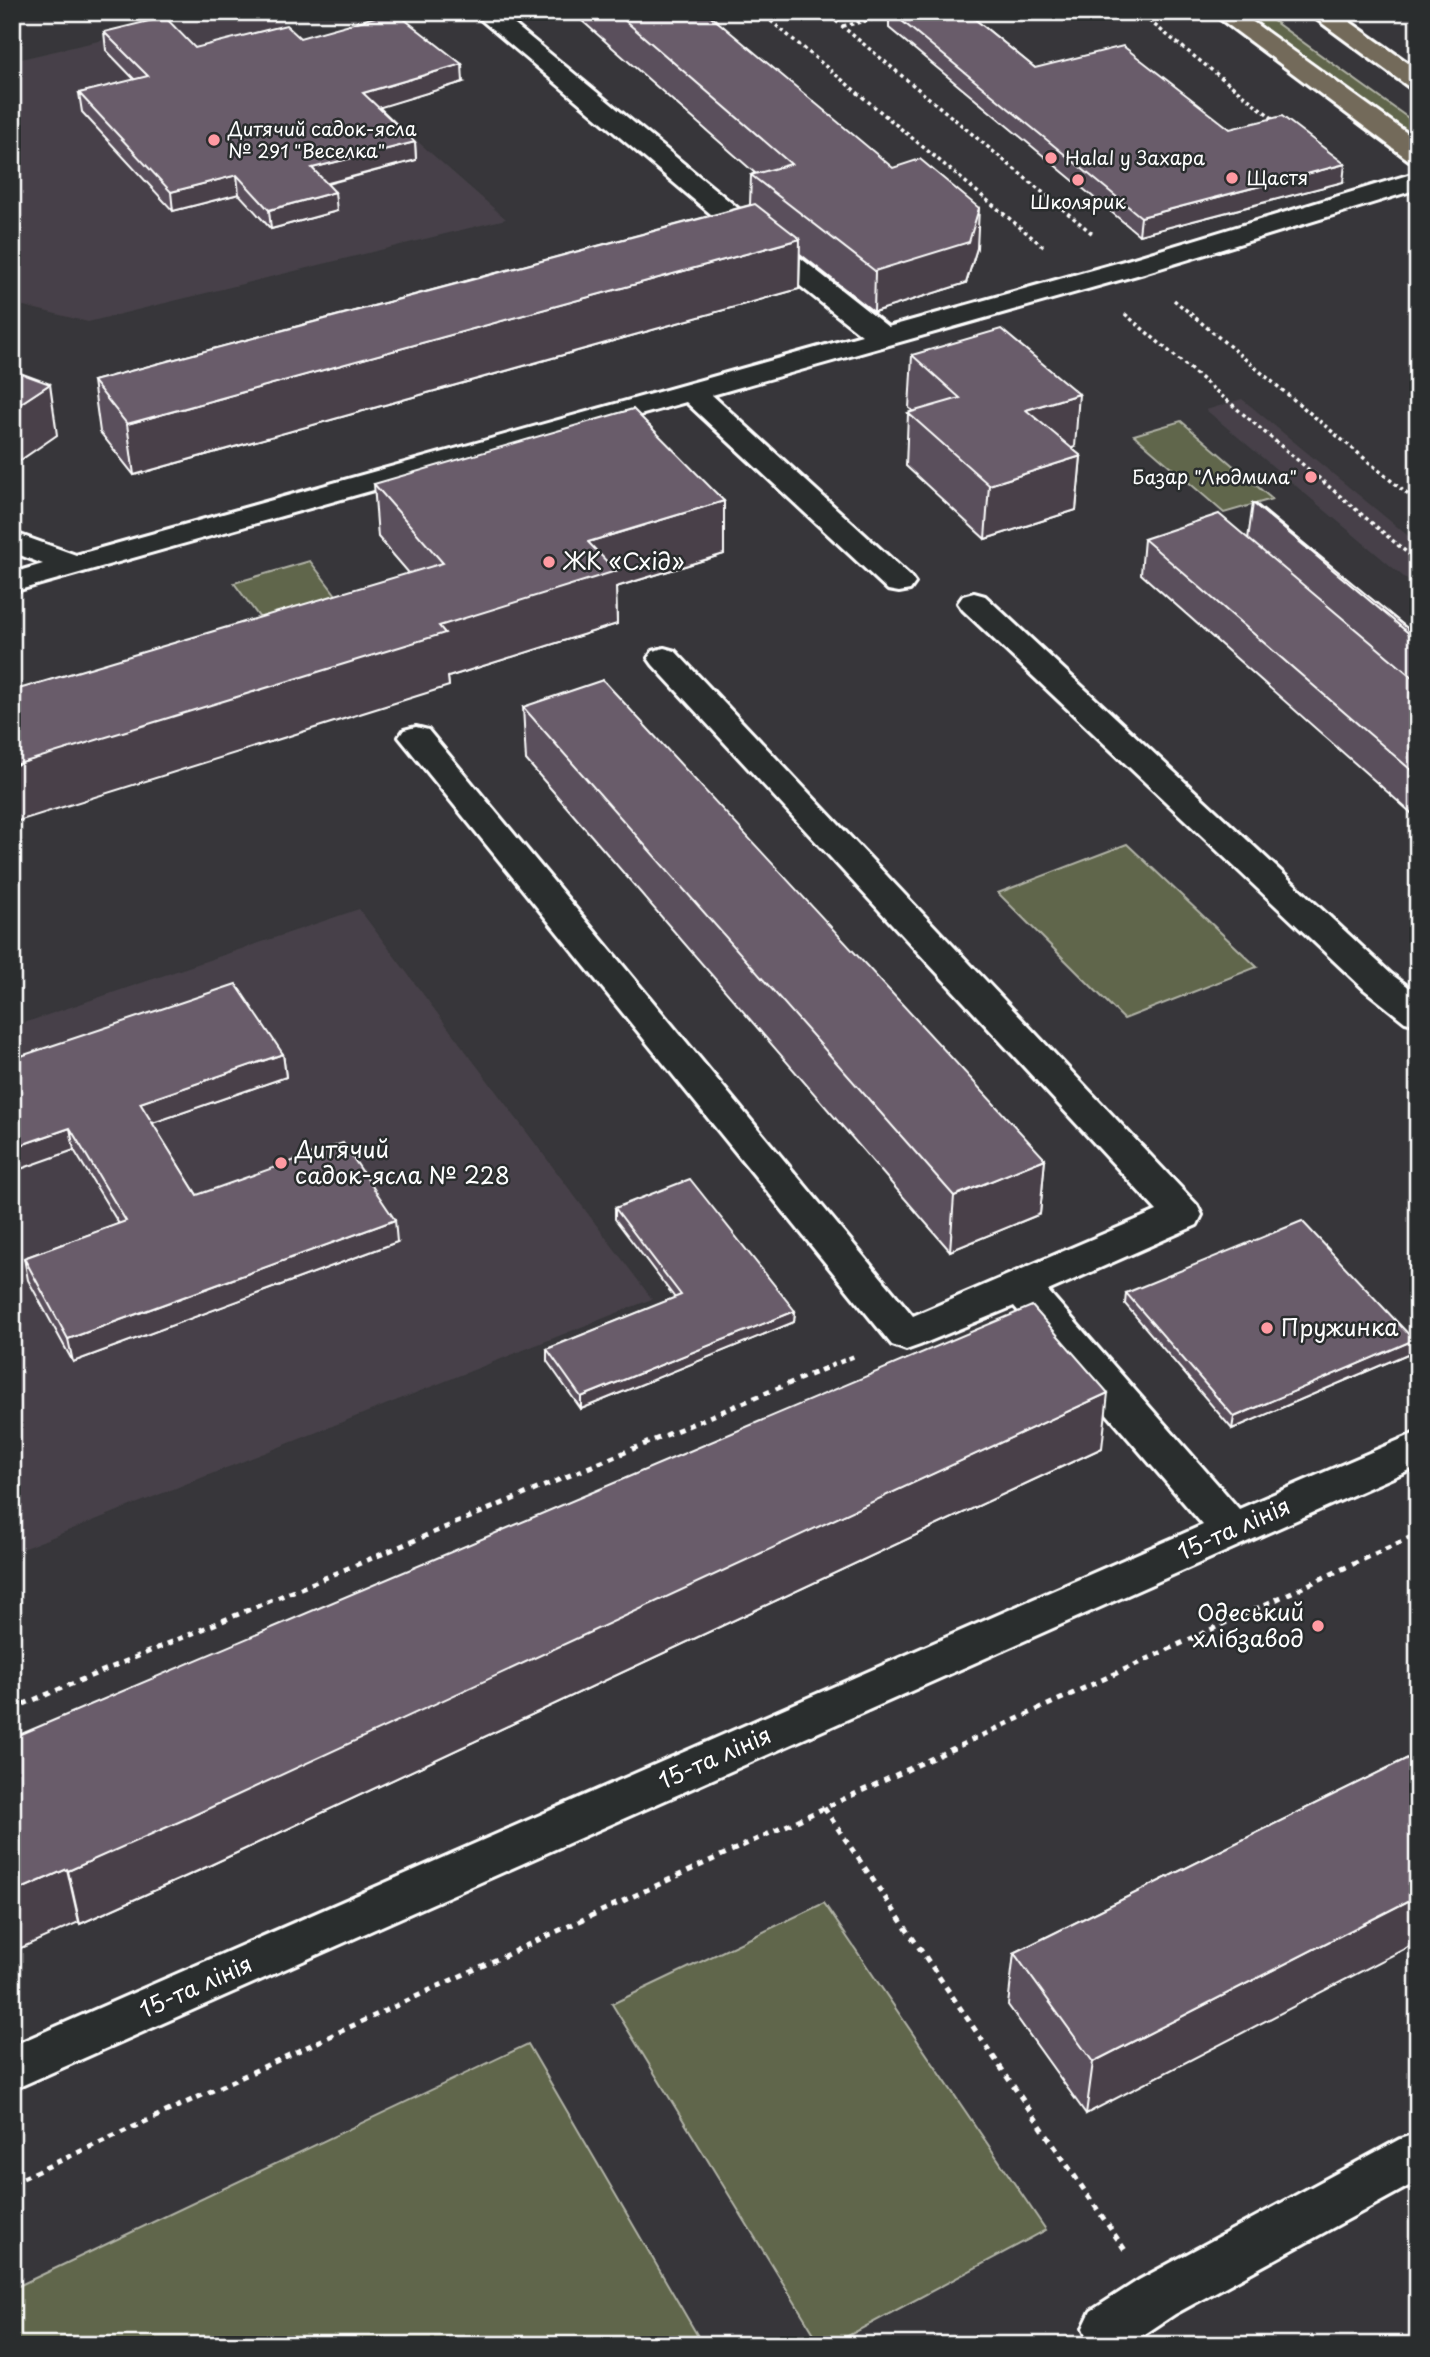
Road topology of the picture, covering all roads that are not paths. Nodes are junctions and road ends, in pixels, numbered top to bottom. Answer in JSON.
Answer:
{"nodes":[{"id":1,"x":484,"y":12,"type":"edge"},
{"id":2,"x":1223,"y":12,"type":"edge"},
{"id":3,"x":1319,"y":12,"type":"edge"},
{"id":4,"x":1418,"y":82,"type":"edge"},
{"id":5,"x":1418,"y":154,"type":"edge"},
{"id":6,"x":1418,"y":180,"type":"edge"},
{"id":7,"x":884,"y":338,"type":"junction"},
{"id":8,"x":692,"y":392,"type":"junction"},
{"id":9,"x":12,"y":541,"type":"edge"},
{"id":10,"x":72,"y":565,"type":"junction"},
{"id":11,"x":12,"y":583,"type":"edge"},
{"id":12,"x":899,"y":583,"type":"dead end"},
{"id":13,"x":974,"y":603,"type":"dead end"},
{"id":14,"x":664,"y":657,"type":"dead end"},
{"id":15,"x":416,"y":737,"type":"dead end"},
{"id":16,"x":1418,"y":1013,"type":"edge"},
{"id":17,"x":1021,"y":1287,"type":"junction"},
{"id":18,"x":1418,"y":1448,"type":"edge"},
{"id":19,"x":1232,"y":1530,"type":"junction"},
{"id":20,"x":12,"y":2069,"type":"edge"},
{"id":21,"x":1418,"y":2155,"type":"edge"},
{"id":22,"x":1121,"y":2345,"type":"edge"}],
"edges":[{"from":1,"to":7,"type":"street"},
{"from":2,"to":5,"type":"main road"},
{"from":3,"to":4,"type":"main road"},
{"from":6,"to":7,"type":"street"},
{"from":7,"to":8,"type":"street"},
{"from":8,"to":10,"type":"street"},
{"from":8,"to":12,"type":"street"},
{"from":9,"to":10,"type":"street"},
{"from":10,"to":11,"type":"street"},
{"from":13,"to":16,"type":"street"},
{"from":14,"to":17,"type":"street"},
{"from":15,"to":17,"type":"street"},
{"from":17,"to":19,"type":"street"},
{"from":18,"to":19,"type":"street","name":"15-та лінія"},
{"from":19,"to":20,"type":"street","name":"15-та лінія"},
{"from":21,"to":22,"type":"street"}]}
